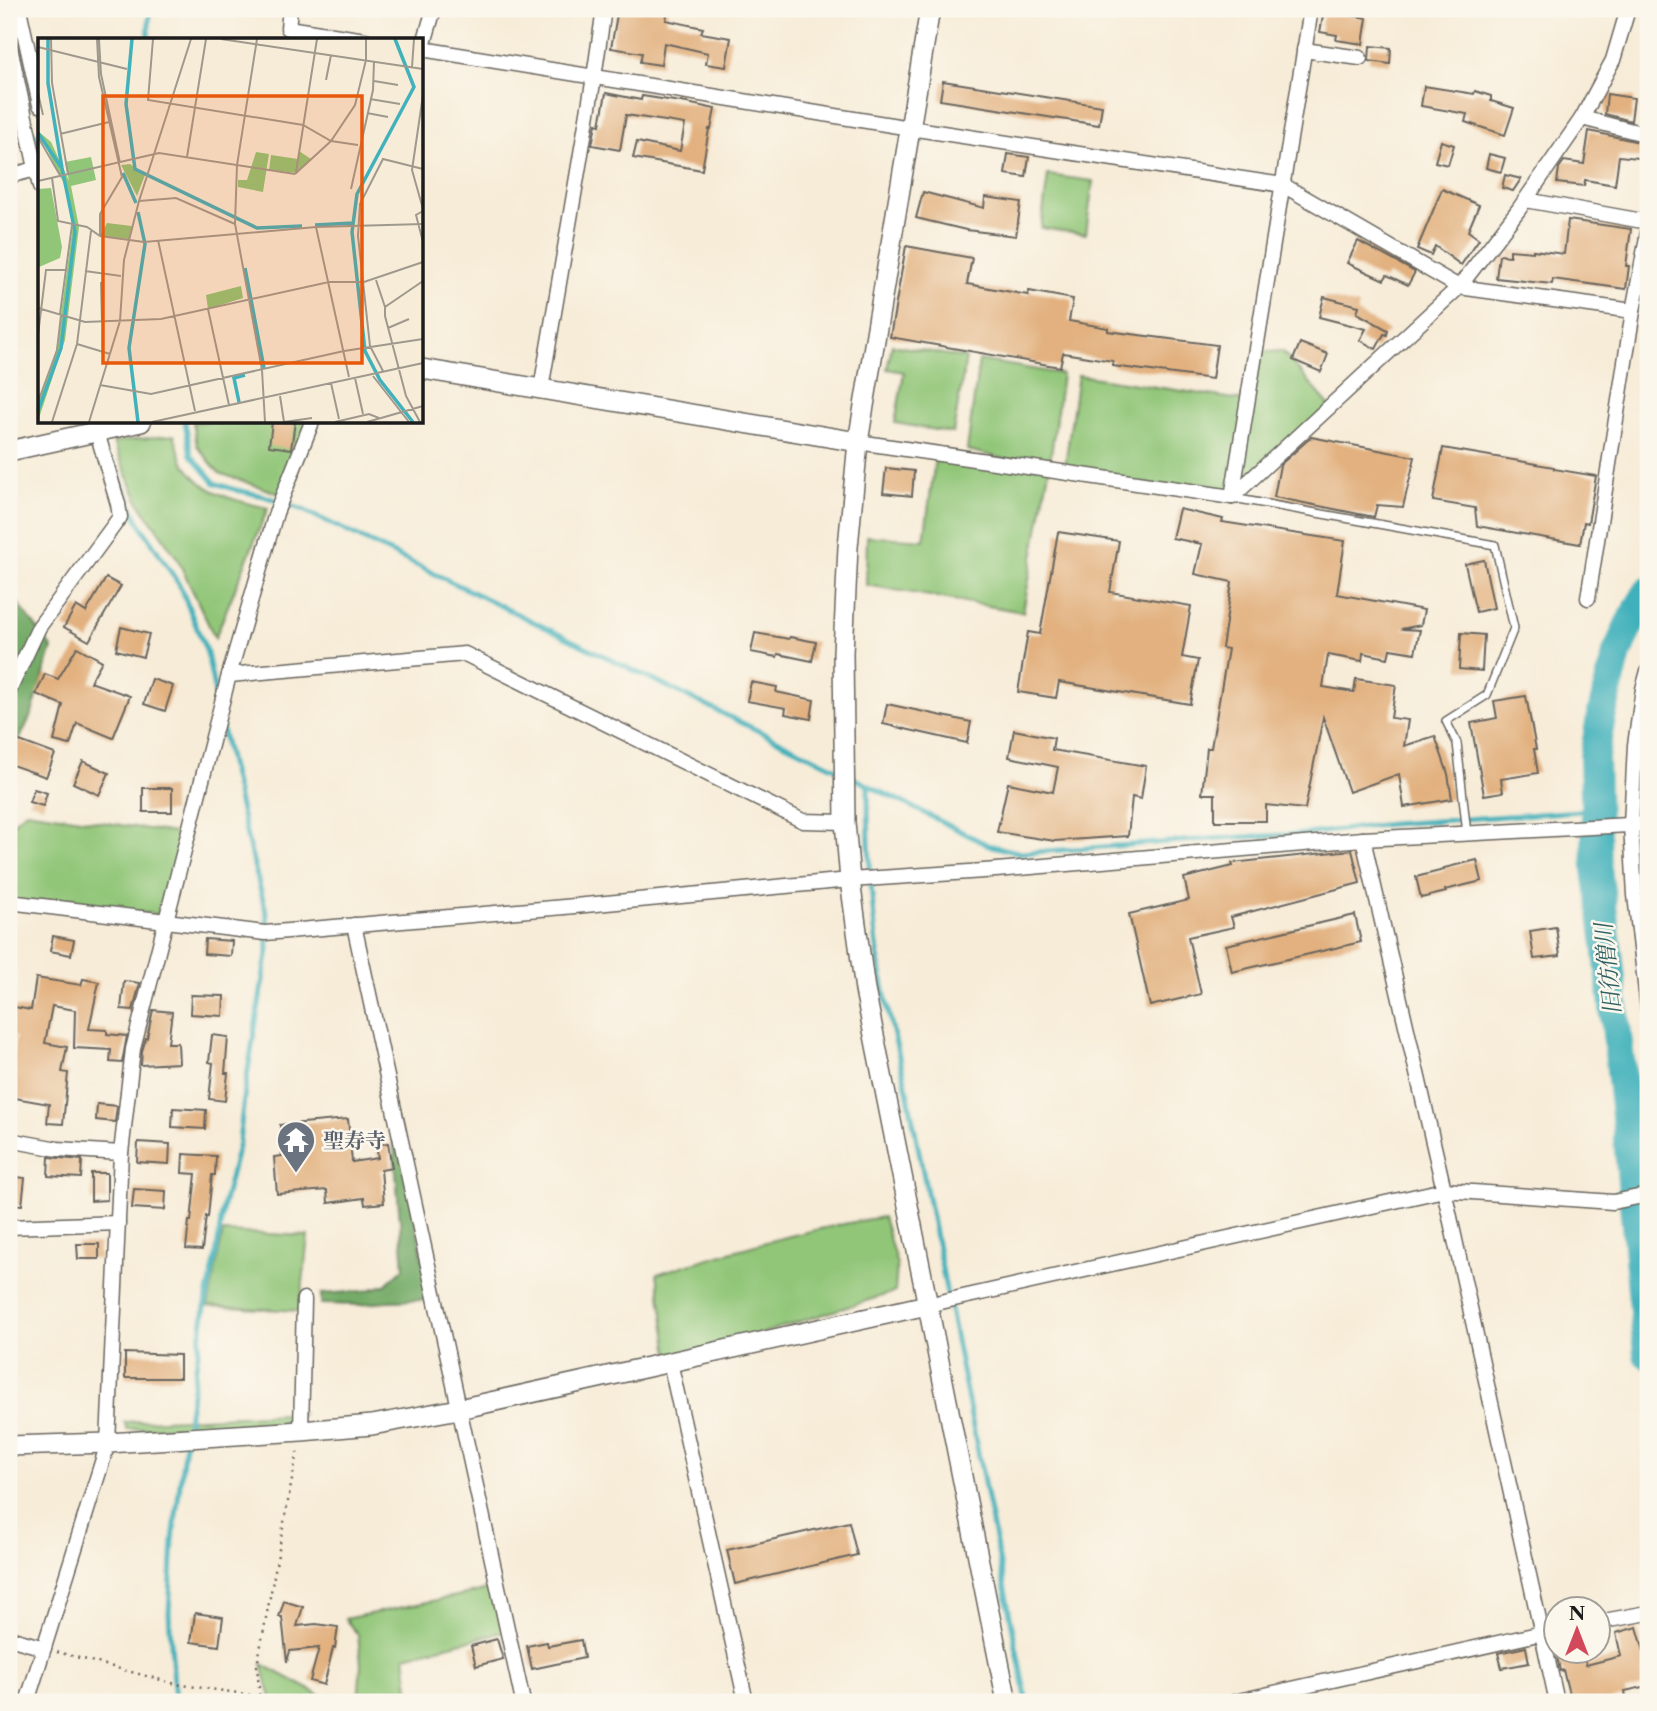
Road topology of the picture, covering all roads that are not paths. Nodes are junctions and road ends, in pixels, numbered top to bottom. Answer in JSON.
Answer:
{"nodes":[{"id":1,"x":19,"y":9,"type":"edge"},
{"id":2,"x":289,"y":9,"type":"edge"},
{"id":3,"x":434,"y":9,"type":"edge"},
{"id":4,"x":604,"y":9,"type":"edge"},
{"id":5,"x":930,"y":9,"type":"edge"},
{"id":6,"x":1311,"y":9,"type":"edge"},
{"id":7,"x":1628,"y":9,"type":"edge"},
{"id":8,"x":352,"y":38,"type":"edge"},
{"id":9,"x":424,"y":42,"type":"edge"},
{"id":10,"x":9,"y":43,"type":"edge"},
{"id":11,"x":424,"y":49,"type":"edge"},
{"id":12,"x":1304,"y":50,"type":"junction"},
{"id":13,"x":1360,"y":58,"type":"dead end"},
{"id":14,"x":594,"y":77,"type":"junction"},
{"id":15,"x":38,"y":96,"type":"edge"},
{"id":16,"x":1582,"y":118,"type":"junction"},
{"id":17,"x":910,"y":128,"type":"junction"},
{"id":18,"x":1648,"y":135,"type":"edge"},
{"id":19,"x":36,"y":169,"type":"junction"},
{"id":20,"x":9,"y":176,"type":"edge"},
{"id":21,"x":38,"y":178,"type":"edge"},
{"id":22,"x":1283,"y":185,"type":"junction"},
{"id":23,"x":1526,"y":200,"type":"junction"},
{"id":24,"x":1648,"y":222,"type":"edge"},
{"id":25,"x":1648,"y":232,"type":"edge"},
{"id":26,"x":1459,"y":287,"type":"junction"},
{"id":27,"x":1633,"y":311,"type":"junction"},
{"id":28,"x":424,"y":369,"type":"edge"},
{"id":29,"x":541,"y":389,"type":"junction"},
{"id":30,"x":122,"y":424,"type":"edge"},
{"id":31,"x":311,"y":424,"type":"edge"},
{"id":32,"x":103,"y":426,"type":"edge"},
{"id":33,"x":858,"y":442,"type":"junction"},
{"id":34,"x":9,"y":451,"type":"edge"},
{"id":35,"x":1232,"y":497,"type":"junction"},
{"id":36,"x":1588,"y":598,"type":"dead end"},
{"id":37,"x":1648,"y":671,"type":"edge"},
{"id":38,"x":229,"y":675,"type":"junction"},
{"id":39,"x":9,"y":691,"type":"edge"},
{"id":40,"x":845,"y":822,"type":"junction"},
{"id":41,"x":1648,"y":824,"type":"edge"},
{"id":42,"x":1632,"y":825,"type":"junction"},
{"id":43,"x":1467,"y":834,"type":"junction"},
{"id":44,"x":1363,"y":839,"type":"junction"},
{"id":45,"x":850,"y":880,"type":"junction"},
{"id":46,"x":9,"y":902,"type":"edge"},
{"id":47,"x":167,"y":920,"type":"junction"},
{"id":48,"x":354,"y":925,"type":"junction"},
{"id":49,"x":1648,"y":1010,"type":"edge"},
{"id":50,"x":9,"y":1140,"type":"edge"},
{"id":51,"x":121,"y":1153,"type":"junction"},
{"id":52,"x":1444,"y":1190,"type":"junction"},
{"id":53,"x":1648,"y":1195,"type":"edge"},
{"id":54,"x":118,"y":1223,"type":"junction"},
{"id":55,"x":9,"y":1227,"type":"edge"},
{"id":56,"x":304,"y":1298,"type":"dead end"},
{"id":57,"x":927,"y":1305,"type":"junction"},
{"id":58,"x":670,"y":1362,"type":"junction"},
{"id":59,"x":459,"y":1409,"type":"junction"},
{"id":60,"x":301,"y":1431,"type":"junction"},
{"id":61,"x":108,"y":1443,"type":"junction"},
{"id":62,"x":9,"y":1446,"type":"edge"},
{"id":63,"x":1542,"y":1603,"type":"edge"},
{"id":64,"x":1648,"y":1613,"type":"edge"},
{"id":65,"x":1612,"y":1619,"type":"edge"},
{"id":66,"x":1542,"y":1634,"type":"edge"},
{"id":67,"x":9,"y":1638,"type":"edge"},
{"id":68,"x":44,"y":1648,"type":"junction"},
{"id":69,"x":1553,"y":1666,"type":"edge"},
{"id":70,"x":27,"y":1702,"type":"edge"},
{"id":71,"x":523,"y":1702,"type":"edge"},
{"id":72,"x":746,"y":1702,"type":"edge"},
{"id":73,"x":1007,"y":1702,"type":"edge"},
{"id":74,"x":1234,"y":1702,"type":"edge"},
{"id":75,"x":1557,"y":1702,"type":"edge"}],
"edges":[{"from":1,"to":15,"type":"street"},
{"from":2,"to":8,"type":"street"},
{"from":3,"to":9,"type":"street"},
{"from":4,"to":14,"type":"street"},
{"from":5,"to":17,"type":"street"},
{"from":6,"to":12,"type":"street"},
{"from":7,"to":16,"type":"street"},
{"from":10,"to":19,"type":"street"},
{"from":11,"to":14,"type":"street"},
{"from":12,"to":13,"type":"street"},
{"from":12,"to":22,"type":"street"},
{"from":14,"to":17,"type":"street"},
{"from":14,"to":29,"type":"street"},
{"from":16,"to":18,"type":"street"},
{"from":16,"to":23,"type":"street"},
{"from":17,"to":22,"type":"street"},
{"from":17,"to":33,"type":"street"},
{"from":19,"to":20,"type":"street"},
{"from":19,"to":21,"type":"street"},
{"from":22,"to":26,"type":"street"},
{"from":22,"to":35,"type":"street"},
{"from":23,"to":24,"type":"street"},
{"from":23,"to":26,"type":"street"},
{"from":25,"to":27,"type":"street"},
{"from":26,"to":27,"type":"street"},
{"from":26,"to":35,"type":"street"},
{"from":27,"to":36,"type":"street"},
{"from":28,"to":29,"type":"street"},
{"from":29,"to":33,"type":"street"},
{"from":30,"to":32,"type":"street"},
{"from":31,"to":38,"type":"street"},
{"from":32,"to":34,"type":"street"},
{"from":32,"to":39,"type":"street"},
{"from":33,"to":35,"type":"street"},
{"from":33,"to":40,"type":"street"},
{"from":35,"to":43,"type":"lane"},
{"from":37,"to":42,"type":"street"},
{"from":38,"to":40,"type":"street"},
{"from":38,"to":47,"type":"street"},
{"from":40,"to":45,"type":"street"},
{"from":41,"to":42,"type":"street"},
{"from":42,"to":43,"type":"street"},
{"from":42,"to":49,"type":"street"},
{"from":43,"to":44,"type":"street"},
{"from":44,"to":45,"type":"street"},
{"from":44,"to":52,"type":"street"},
{"from":45,"to":48,"type":"street"},
{"from":45,"to":57,"type":"street"},
{"from":46,"to":47,"type":"street"},
{"from":47,"to":48,"type":"street"},
{"from":47,"to":51,"type":"street"},
{"from":48,"to":59,"type":"street"},
{"from":50,"to":51,"type":"street"},
{"from":51,"to":54,"type":"street"},
{"from":52,"to":53,"type":"street"},
{"from":52,"to":57,"type":"street"},
{"from":52,"to":63,"type":"street"},
{"from":54,"to":55,"type":"street"},
{"from":54,"to":61,"type":"street"},
{"from":56,"to":60,"type":"street"},
{"from":57,"to":58,"type":"street"},
{"from":57,"to":73,"type":"street"},
{"from":58,"to":59,"type":"street"},
{"from":58,"to":72,"type":"street"},
{"from":59,"to":60,"type":"street"},
{"from":59,"to":71,"type":"street"},
{"from":60,"to":61,"type":"street"},
{"from":61,"to":62,"type":"street"},
{"from":61,"to":68,"type":"street"},
{"from":64,"to":65,"type":"street"},
{"from":66,"to":74,"type":"street"},
{"from":67,"to":68,"type":"street"},
{"from":68,"to":70,"type":"street"},
{"from":69,"to":75,"type":"street"}]}
